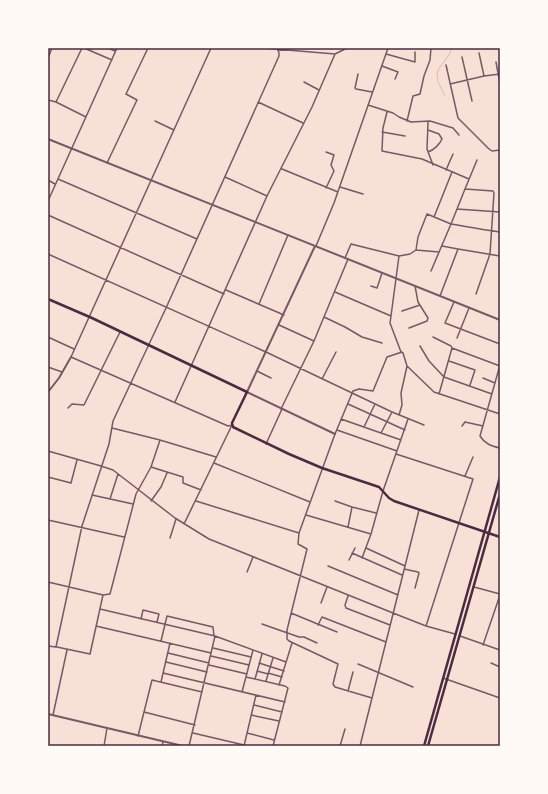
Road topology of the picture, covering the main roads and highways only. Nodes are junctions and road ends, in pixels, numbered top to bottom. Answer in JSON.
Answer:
{"nodes":[{"id":1,"x":48,"y":299,"type":"edge"},
{"id":2,"x":500,"y":477,"type":"edge"},
{"id":3,"x":500,"y":494,"type":"edge"},
{"id":4,"x":484,"y":531,"type":"junction"},
{"id":5,"x":489,"y":533,"type":"junction"},
{"id":6,"x":500,"y":537,"type":"edge"},
{"id":7,"x":424,"y":746,"type":"edge"},
{"id":8,"x":428,"y":746,"type":"edge"}],
"edges":[{"from":1,"to":4,"type":"main road"},
{"from":2,"to":4,"type":"main road"},
{"from":3,"to":5,"type":"main road"},
{"from":4,"to":5,"type":"main road"},
{"from":4,"to":7,"type":"main road"},
{"from":5,"to":6,"type":"main road"},
{"from":5,"to":8,"type":"main road"}]}
